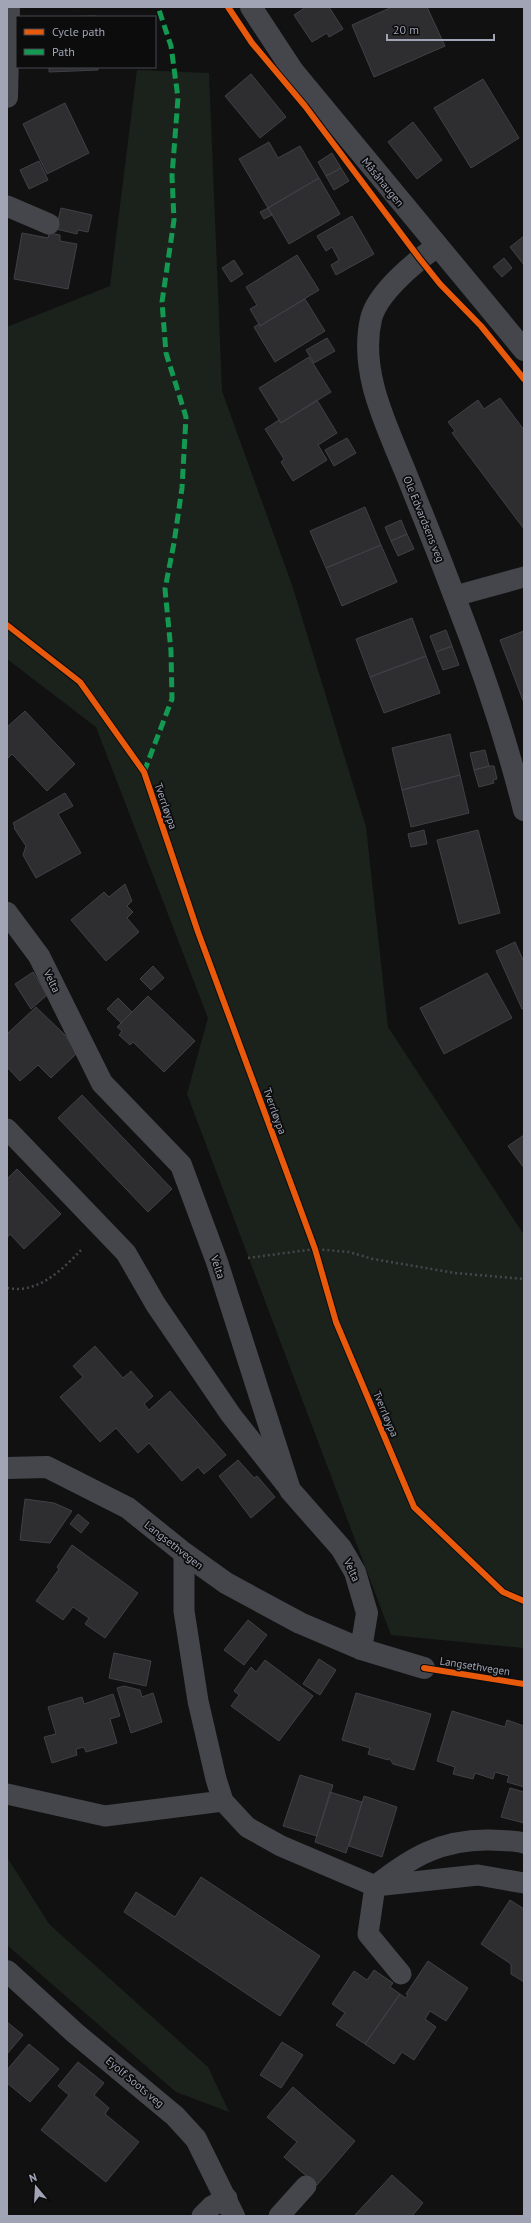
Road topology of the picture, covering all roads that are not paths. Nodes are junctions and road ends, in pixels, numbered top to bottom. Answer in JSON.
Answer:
{"nodes":[{"id":1,"x":9,"y":7,"type":"edge"},
{"id":2,"x":251,"y":7,"type":"edge"},
{"id":3,"x":7,"y":98,"type":"edge"},
{"id":4,"x":7,"y":206,"type":"edge"},
{"id":5,"x":49,"y":224,"type":"dead end"},
{"id":6,"x":436,"y":247,"type":"junction"},
{"id":7,"x":524,"y":350,"type":"edge"},
{"id":8,"x":524,"y":577,"type":"edge"},
{"id":9,"x":455,"y":596,"type":"junction"},
{"id":10,"x":519,"y":772,"type":"edge"},
{"id":11,"x":524,"y":810,"type":"edge"},
{"id":12,"x":7,"y":914,"type":"edge"},
{"id":13,"x":7,"y":1129,"type":"edge"},
{"id":14,"x":7,"y":1468,"type":"edge"},
{"id":15,"x":290,"y":1490,"type":"junction"},
{"id":16,"x":184,"y":1553,"type":"junction"},
{"id":17,"x":361,"y":1648,"type":"junction"},
{"id":18,"x":424,"y":1668,"type":"dead end"},
{"id":19,"x":7,"y":1794,"type":"edge"},
{"id":20,"x":223,"y":1802,"type":"junction"},
{"id":21,"x":524,"y":1843,"type":"edge"},
{"id":22,"x":524,"y":1883,"type":"edge"},
{"id":23,"x":375,"y":1886,"type":"junction"},
{"id":24,"x":7,"y":1971,"type":"edge"},
{"id":25,"x":401,"y":1974,"type":"dead end"},
{"id":26,"x":306,"y":2186,"type":"dead end"},
{"id":27,"x":231,"y":2207,"type":"edge"},
{"id":28,"x":202,"y":2216,"type":"edge"},
{"id":29,"x":279,"y":2216,"type":"edge"}],
"edges":[{"from":1,"to":3,"type":"street"},
{"from":2,"to":6,"type":"street","name":"Måsåhaugen"},
{"from":4,"to":5,"type":"lane"},
{"from":6,"to":7,"type":"street","name":"Måsåhaugen"},
{"from":6,"to":9,"type":"street","name":"Ole Edvardsens veg"},
{"from":8,"to":9,"type":"lane"},
{"from":9,"to":10,"type":"street","name":"Ole Edvardsens veg"},
{"from":10,"to":11,"type":"street","name":"Ole Edvardsens veg"},
{"from":12,"to":15,"type":"street","name":"Velta"},
{"from":13,"to":15,"type":"lane"},
{"from":14,"to":16,"type":"street","name":"Langsethvegen"},
{"from":15,"to":17,"type":"street","name":"Velta"},
{"from":16,"to":17,"type":"street","name":"Langsethvegen"},
{"from":16,"to":20,"type":"lane"},
{"from":17,"to":18,"type":"street","name":"Langsethvegen"},
{"from":19,"to":20,"type":"lane"},
{"from":20,"to":23,"type":"lane"},
{"from":21,"to":23,"type":"lane"},
{"from":22,"to":23,"type":"lane"},
{"from":23,"to":25,"type":"lane"},
{"from":24,"to":27,"type":"street","name":"Eyolf Soots veg"},
{"from":26,"to":29,"type":"lane"},
{"from":27,"to":28,"type":"lane"}]}
